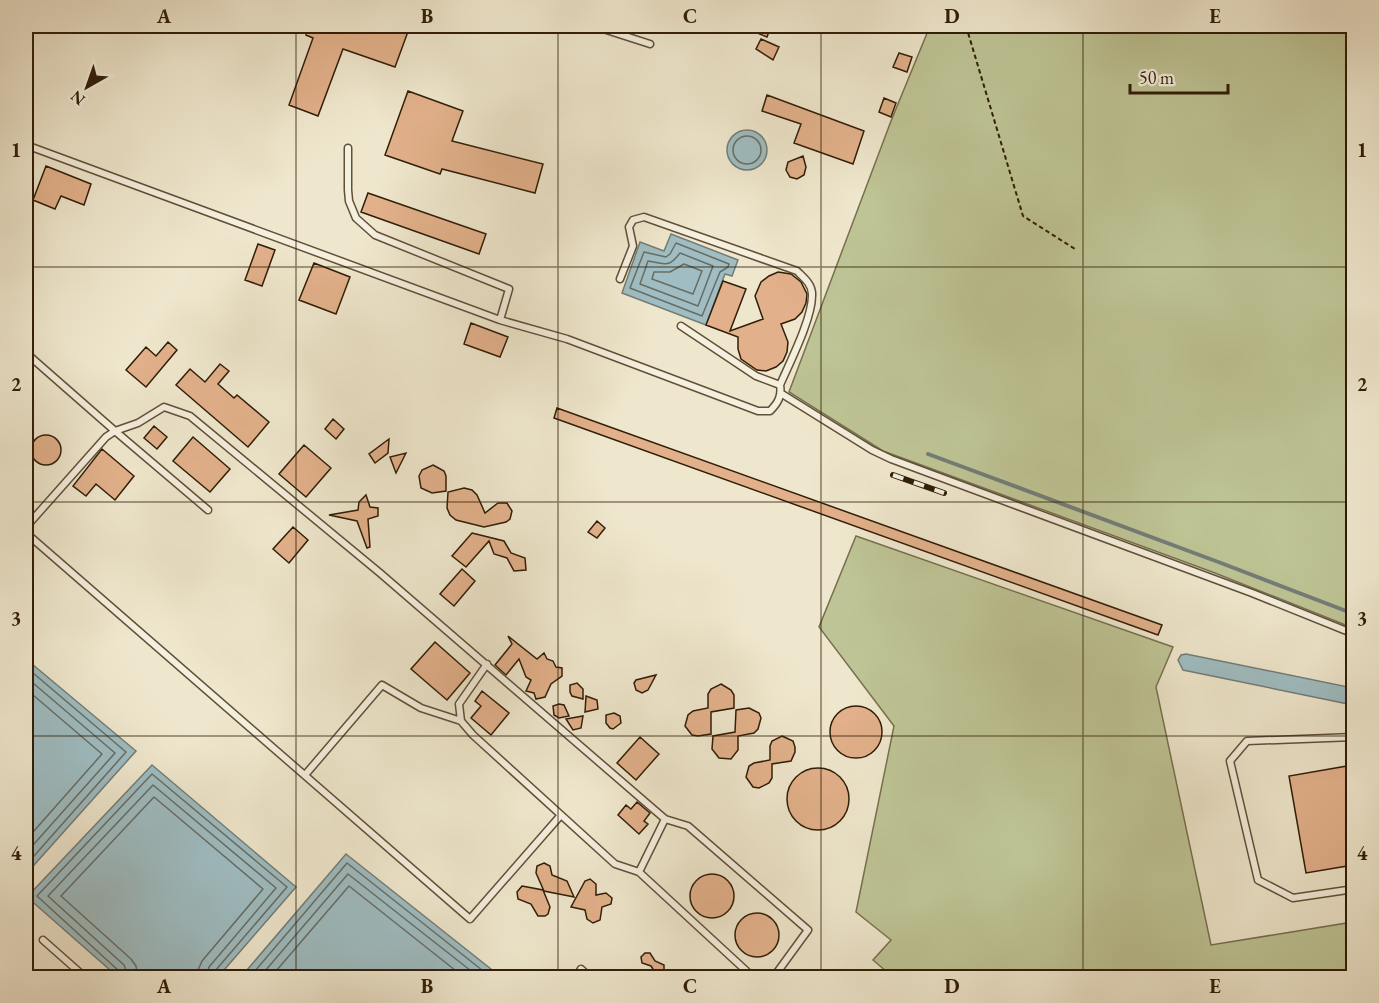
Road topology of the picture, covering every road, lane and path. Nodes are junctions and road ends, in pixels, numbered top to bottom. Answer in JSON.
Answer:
{"nodes":[{"id":1,"x":594,"y":26,"type":"edge"},
{"id":2,"x":966,"y":26,"type":"edge"},
{"id":3,"x":650,"y":44,"type":"dead end"},
{"id":4,"x":26,"y":145,"type":"edge"},
{"id":5,"x":348,"y":148,"type":"dead end"},
{"id":6,"x":1075,"y":249,"type":"dead end"},
{"id":7,"x":620,"y":279,"type":"dead end"},
{"id":8,"x":500,"y":320,"type":"junction"},
{"id":9,"x":681,"y":326,"type":"dead end"},
{"id":10,"x":26,"y":353,"type":"edge"},
{"id":11,"x":780,"y":385,"type":"junction"},
{"id":12,"x":782,"y":394,"type":"junction"},
{"id":13,"x":115,"y":431,"type":"junction"},
{"id":14,"x":208,"y":510,"type":"dead end"},
{"id":15,"x":26,"y":527,"type":"edge"},
{"id":16,"x":26,"y":533,"type":"edge"},
{"id":17,"x":1353,"y":634,"type":"edge"},
{"id":18,"x":487,"y":664,"type":"junction"},
{"id":19,"x":461,"y":720,"type":"junction"},
{"id":20,"x":1353,"y":737,"type":"edge"},
{"id":21,"x":305,"y":775,"type":"junction"},
{"id":22,"x":561,"y":815,"type":"junction"},
{"id":23,"x":665,"y":819,"type":"junction"},
{"id":24,"x":639,"y":872,"type":"junction"},
{"id":25,"x":1353,"y":889,"type":"edge"},
{"id":26,"x":43,"y":940,"type":"dead end"},
{"id":27,"x":86,"y":978,"type":"edge"},
{"id":28,"x":576,"y":978,"type":"edge"},
{"id":29,"x":591,"y":978,"type":"edge"},
{"id":30,"x":754,"y":978,"type":"edge"},
{"id":31,"x":773,"y":978,"type":"edge"}],
"edges":[{"from":1,"to":3,"type":"lane"},
{"from":2,"to":6,"type":"path"},
{"from":4,"to":8,"type":"lane"},
{"from":5,"to":8,"type":"lane"},
{"from":7,"to":11,"type":"lane"},
{"from":8,"to":12,"type":"lane"},
{"from":9,"to":11,"type":"lane"},
{"from":10,"to":13,"type":"lane"},
{"from":11,"to":12,"type":"lane"},
{"from":12,"to":17,"type":"lane"},
{"from":13,"to":14,"type":"lane"},
{"from":13,"to":15,"type":"lane"},
{"from":13,"to":18,"type":"lane"},
{"from":16,"to":21,"type":"lane"},
{"from":18,"to":19,"type":"lane"},
{"from":18,"to":23,"type":"lane"},
{"from":19,"to":21,"type":"lane"},
{"from":19,"to":22,"type":"lane"},
{"from":20,"to":25,"type":"lane"},
{"from":21,"to":22,"type":"lane"},
{"from":22,"to":24,"type":"lane"},
{"from":23,"to":24,"type":"lane"},
{"from":23,"to":31,"type":"lane"},
{"from":24,"to":30,"type":"lane"},
{"from":26,"to":27,"type":"lane"},
{"from":28,"to":29,"type":"lane"}]}
